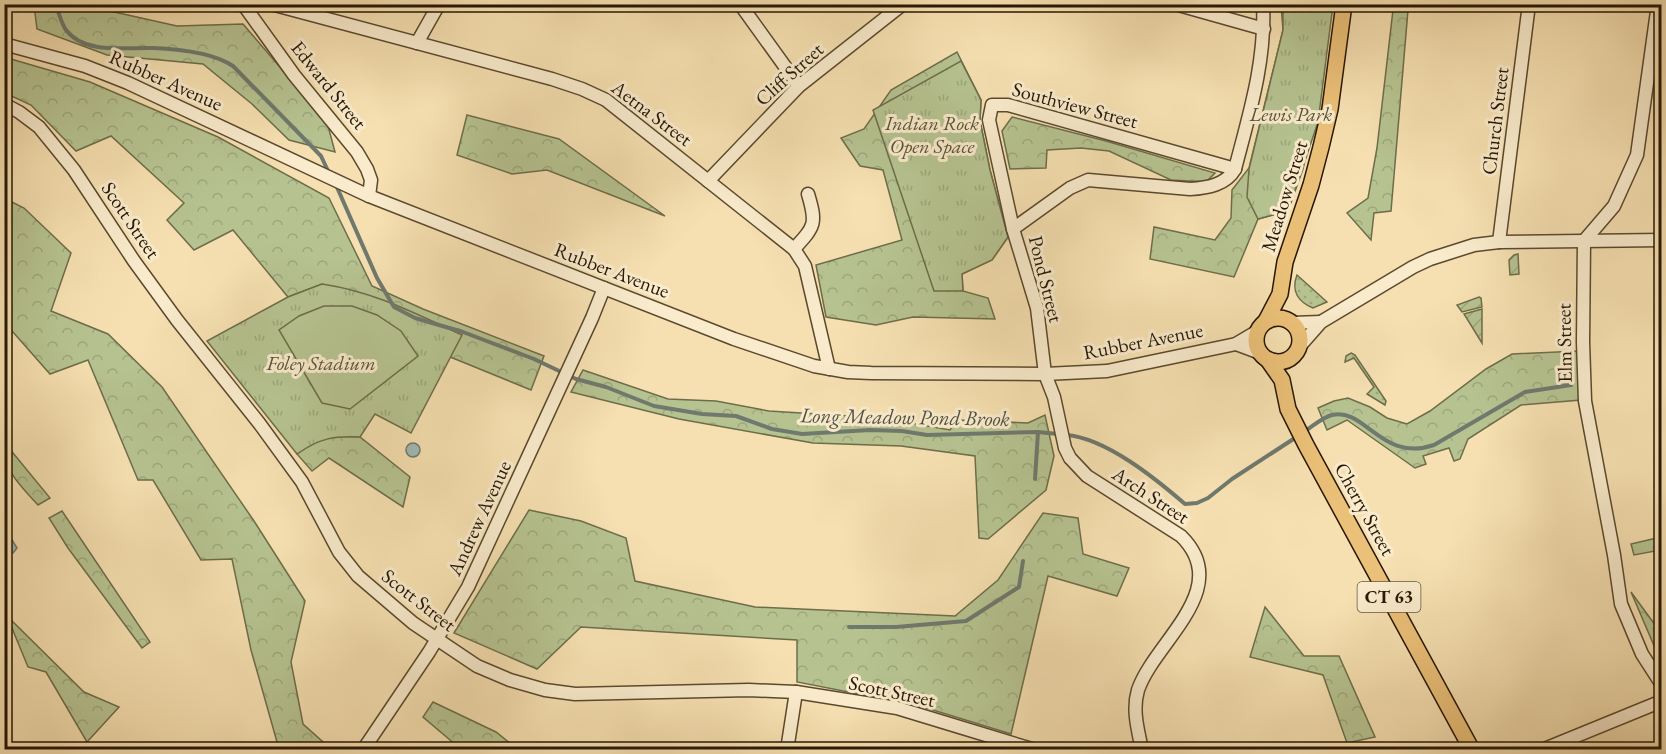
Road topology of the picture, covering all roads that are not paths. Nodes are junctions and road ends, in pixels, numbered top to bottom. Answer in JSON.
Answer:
{"nodes":[{"id":1,"x":243,"y":4,"type":"edge"},
{"id":2,"x":271,"y":4,"type":"edge"},
{"id":3,"x":439,"y":4,"type":"edge"},
{"id":4,"x":740,"y":4,"type":"edge"},
{"id":5,"x":903,"y":4,"type":"edge"},
{"id":6,"x":1175,"y":4,"type":"edge"},
{"id":7,"x":1263,"y":4,"type":"edge"},
{"id":8,"x":1344,"y":4,"type":"edge"},
{"id":9,"x":1529,"y":4,"type":"edge"},
{"id":10,"x":1658,"y":4,"type":"edge"},
{"id":11,"x":287,"y":7,"type":"edge"},
{"id":12,"x":1264,"y":29,"type":"junction"},
{"id":13,"x":417,"y":43,"type":"junction"},
{"id":14,"x":4,"y":44,"type":"edge"},
{"id":15,"x":799,"y":86,"type":"junction"},
{"id":16,"x":4,"y":104,"type":"edge"},
{"id":17,"x":1235,"y":169,"type":"junction"},
{"id":18,"x":708,"y":181,"type":"junction"},
{"id":19,"x":808,"y":194,"type":"dead end"},
{"id":20,"x":369,"y":196,"type":"junction"},
{"id":21,"x":1013,"y":229,"type":"junction"},
{"id":22,"x":1662,"y":240,"type":"edge"},
{"id":23,"x":1584,"y":241,"type":"junction"},
{"id":24,"x":1499,"y":242,"type":"junction"},
{"id":25,"x":794,"y":249,"type":"junction"},
{"id":26,"x":604,"y":288,"type":"junction"},
{"id":27,"x":1280,"y":294,"type":"junction"},
{"id":28,"x":1289,"y":322,"type":"junction"},
{"id":29,"x":1321,"y":322,"type":"junction"},
{"id":30,"x":1262,"y":326,"type":"junction"},
{"id":31,"x":1236,"y":344,"type":"junction"},
{"id":32,"x":1294,"y":353,"type":"junction"},
{"id":33,"x":1264,"y":356,"type":"junction"},
{"id":34,"x":829,"y":369,"type":"junction"},
{"id":35,"x":1045,"y":374,"type":"junction"},
{"id":36,"x":1282,"y":380,"type":"junction"},
{"id":37,"x":436,"y":639,"type":"junction"},
{"id":38,"x":1662,"y":685,"type":"edge"},
{"id":39,"x":796,"y":692,"type":"junction"},
{"id":40,"x":1662,"y":701,"type":"edge"},
{"id":41,"x":368,"y":748,"type":"edge"},
{"id":42,"x":787,"y":750,"type":"edge"},
{"id":43,"x":1035,"y":750,"type":"edge"},
{"id":44,"x":1142,"y":750,"type":"edge"},
{"id":45,"x":1472,"y":750,"type":"edge"},
{"id":46,"x":1542,"y":750,"type":"edge"}],
"edges":[{"from":1,"to":20,"type":"street","name":"Edward Street"},
{"from":2,"to":11,"type":"street","name":"Aetna Street"},
{"from":3,"to":13,"type":"street"},
{"from":4,"to":15,"type":"street"},
{"from":5,"to":15,"type":"street","name":"Cliff Street"},
{"from":6,"to":12,"type":"street"},
{"from":7,"to":12,"type":"street"},
{"from":8,"to":27,"type":"main road","name":"Meadow Street"},
{"from":9,"to":24,"type":"street","name":"Church Street"},
{"from":10,"to":23,"type":"street"},
{"from":11,"to":13,"type":"street","name":"Aetna Street"},
{"from":12,"to":17,"type":"street"},
{"from":13,"to":18,"type":"street","name":"Aetna Street"},
{"from":14,"to":20,"type":"street","name":"Rubber Avenue"},
{"from":15,"to":18,"type":"street","name":"Cliff Street"},
{"from":16,"to":37,"type":"street","name":"Scott Street"},
{"from":17,"to":21,"type":"street"},
{"from":17,"to":21,"type":"street","name":"Southview Street"},
{"from":18,"to":25,"type":"street","name":"Aetna Street"},
{"from":19,"to":25,"type":"street"},
{"from":20,"to":26,"type":"street","name":"Rubber Avenue"},
{"from":21,"to":35,"type":"street","name":"Pond Street"},
{"from":22,"to":23,"type":"street"},
{"from":23,"to":24,"type":"street"},
{"from":23,"to":38,"type":"street","name":"Elm Street"},
{"from":24,"to":29,"type":"street"},
{"from":25,"to":34,"type":"street","name":"Aetna Street"},
{"from":26,"to":34,"type":"street","name":"Rubber Avenue"},
{"from":26,"to":37,"type":"street","name":"Andrew Avenue"},
{"from":27,"to":28,"type":"main road","name":"Meadow Street"},
{"from":27,"to":30,"type":"main road","name":"Meadow Street"},
{"from":28,"to":29,"type":"street"},
{"from":28,"to":30,"type":"main road"},
{"from":28,"to":32,"type":"main road"},
{"from":29,"to":32,"type":"street"},
{"from":30,"to":31,"type":"street","name":"Rubber Avenue"},
{"from":30,"to":33,"type":"main road","number":"CT 63"},
{"from":31,"to":33,"type":"street"},
{"from":31,"to":35,"type":"street","name":"Rubber Avenue"},
{"from":32,"to":33,"type":"main road"},
{"from":32,"to":36,"type":"main road"},
{"from":33,"to":36,"type":"main road","name":"Cherry Street","number":"CT 63"},
{"from":34,"to":35,"type":"street","name":"Rubber Avenue"},
{"from":35,"to":44,"type":"street","name":"Arch Street"},
{"from":36,"to":45,"type":"main road","name":"Cherry Street","number":"CT 63"},
{"from":37,"to":39,"type":"street","name":"Scott Street"},
{"from":37,"to":41,"type":"street","name":"Andrew Avenue"},
{"from":39,"to":42,"type":"street"},
{"from":39,"to":43,"type":"street","name":"Scott Street"},
{"from":40,"to":46,"type":"street"}]}
